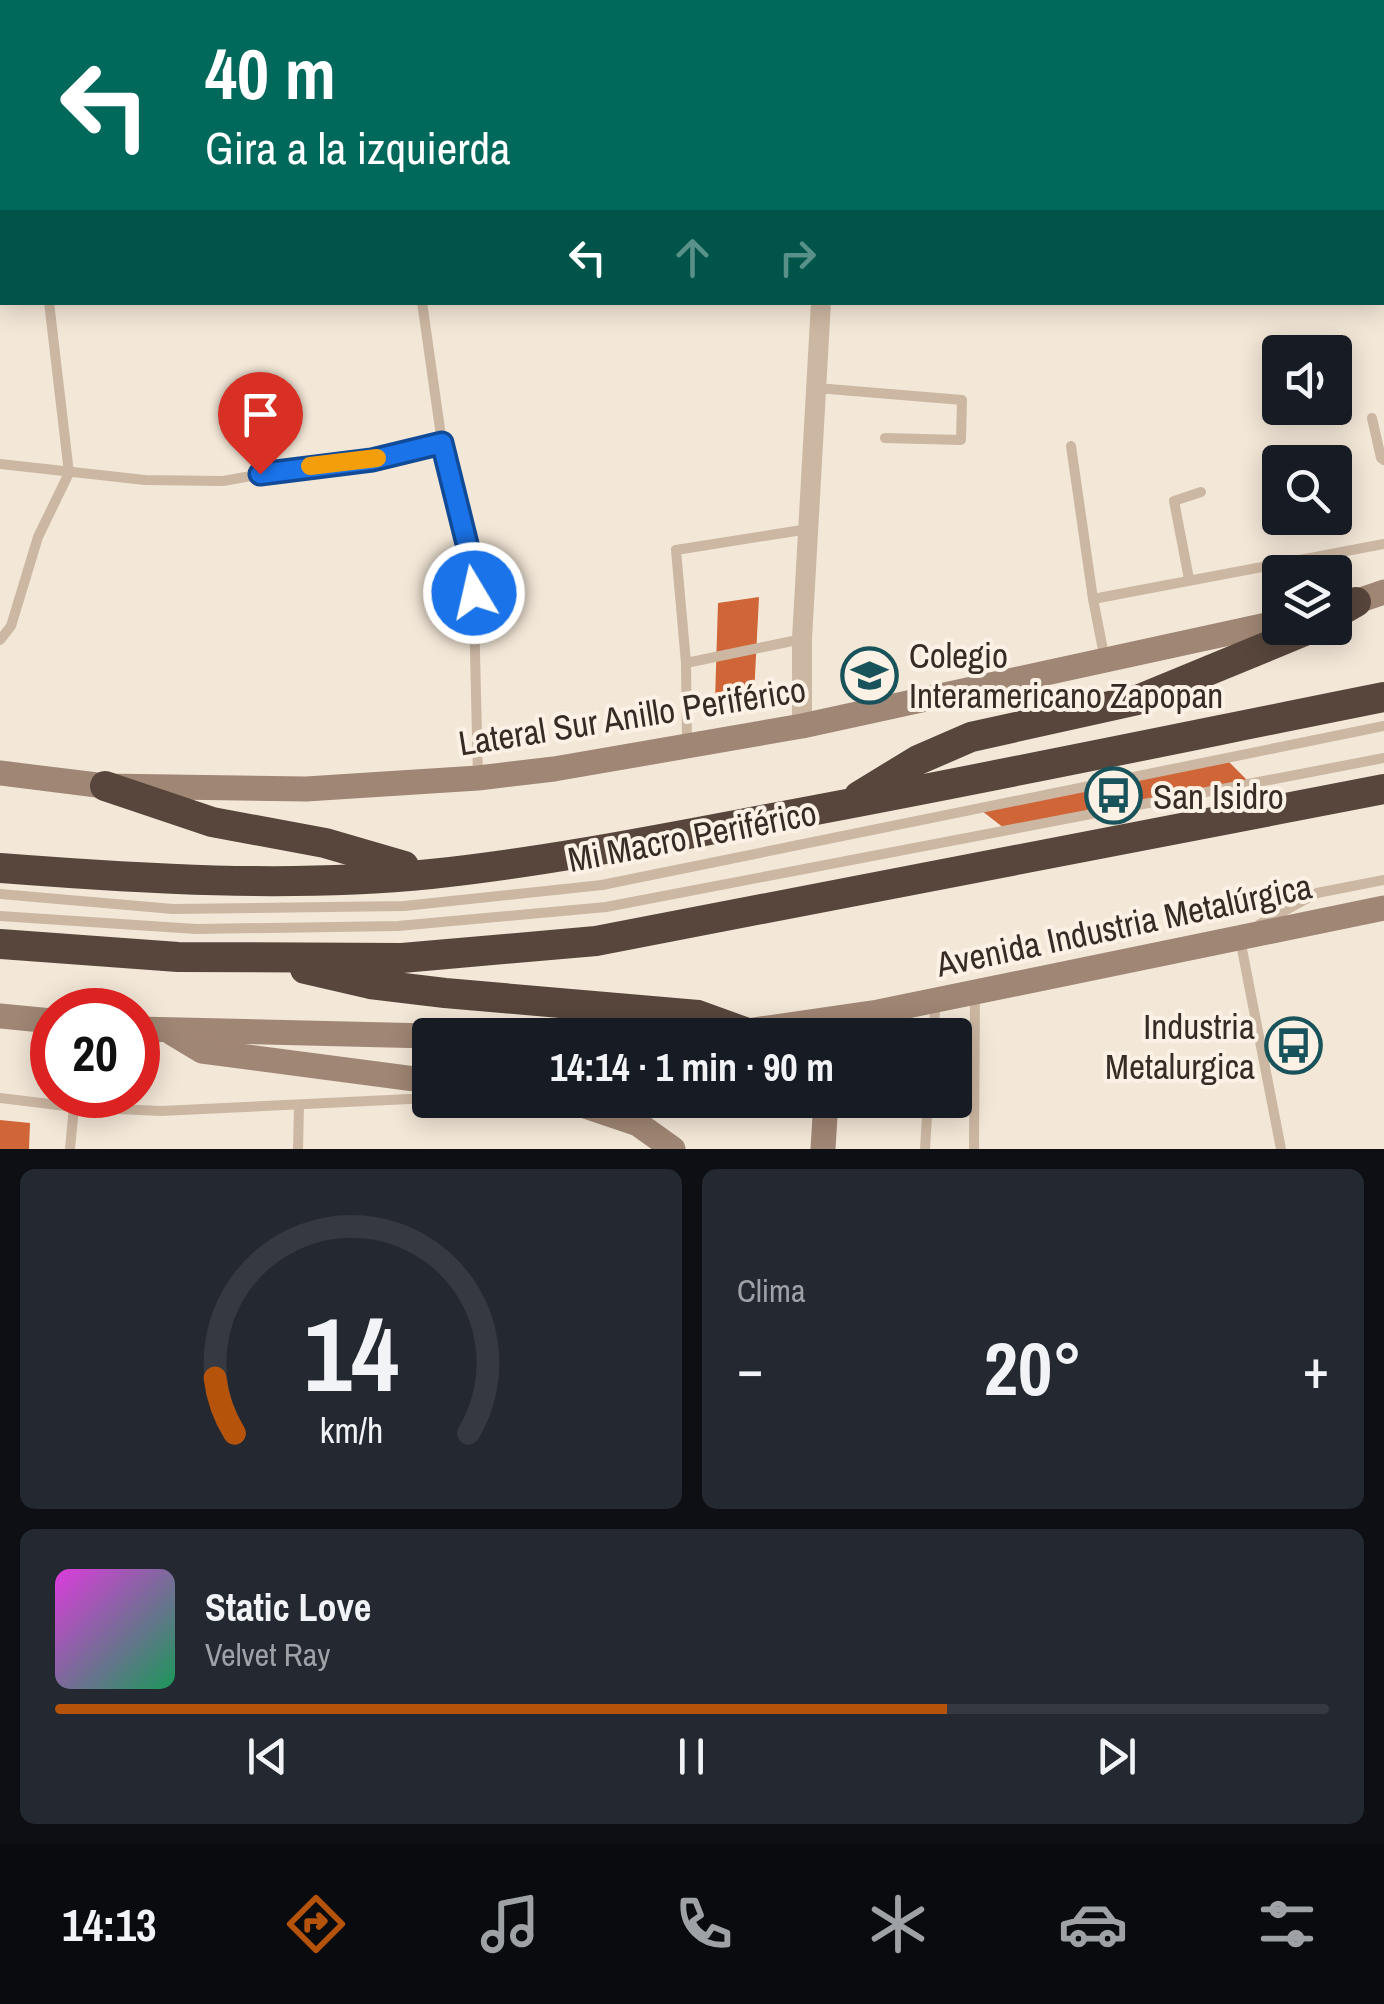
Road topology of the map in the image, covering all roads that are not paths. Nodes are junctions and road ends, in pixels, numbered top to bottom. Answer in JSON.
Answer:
{"nodes":[{"id":1,"x":49,"y":305,"type":"edge"},
{"id":2,"x":422,"y":305,"type":"edge"},
{"id":3,"x":821,"y":305,"type":"edge"},
{"id":4,"x":816,"y":388,"type":"junction"},
{"id":5,"x":1372,"y":418,"type":"dead end"},
{"id":6,"x":884,"y":438,"type":"dead end"},
{"id":7,"x":442,"y":443,"type":"junction"},
{"id":8,"x":1072,"y":446,"type":"dead end"},
{"id":9,"x":1384,"y":460,"type":"edge"},
{"id":10,"x":0,"y":464,"type":"edge"},
{"id":11,"x":69,"y":472,"type":"junction"},
{"id":12,"x":1201,"y":492,"type":"dead end"},
{"id":13,"x":808,"y":529,"type":"junction"},
{"id":14,"x":1384,"y":544,"type":"edge"},
{"id":15,"x":1189,"y":579,"type":"junction"},
{"id":16,"x":1093,"y":599,"type":"junction"},
{"id":17,"x":1262,"y":626,"type":"edge"},
{"id":18,"x":0,"y":640,"type":"edge"},
{"id":19,"x":802,"y":640,"type":"junction"},
{"id":20,"x":1271,"y":645,"type":"edge"},
{"id":21,"x":1105,"y":660,"type":"junction"},
{"id":22,"x":686,"y":663,"type":"junction"},
{"id":23,"x":1384,"y":697,"type":"edge"},
{"id":24,"x":802,"y":726,"type":"junction"},
{"id":25,"x":1384,"y":726,"type":"edge"},
{"id":26,"x":687,"y":747,"type":"junction"},
{"id":27,"x":1384,"y":758,"type":"edge"},
{"id":28,"x":0,"y":773,"type":"edge"},
{"id":29,"x":478,"y":778,"type":"junction"},
{"id":30,"x":104,"y":786,"type":"junction"},
{"id":31,"x":1384,"y":789,"type":"edge"},
{"id":32,"x":847,"y":805,"type":"junction"},
{"id":33,"x":0,"y":868,"type":"edge"},
{"id":34,"x":430,"y":874,"type":"junction"},
{"id":35,"x":1384,"y":880,"type":"edge"},
{"id":36,"x":0,"y":894,"type":"edge"},
{"id":37,"x":1384,"y":908,"type":"edge"},
{"id":38,"x":0,"y":916,"type":"edge"},
{"id":39,"x":1239,"y":936,"type":"junction"},
{"id":40,"x":0,"y":944,"type":"edge"},
{"id":41,"x":178,"y":957,"type":"junction"},
{"id":42,"x":975,"y":992,"type":"junction"},
{"id":43,"x":936,"y":1000,"type":"junction"},
{"id":44,"x":878,"y":1012,"type":"junction"},
{"id":45,"x":0,"y":1016,"type":"edge"},
{"id":46,"x":708,"y":1018,"type":"edge"},
{"id":47,"x":838,"y":1018,"type":"edge"},
{"id":48,"x":871,"y":1018,"type":"edge"},
{"id":49,"x":935,"y":1018,"type":"edge"},
{"id":50,"x":30,"y":1019,"type":"edge"},
{"id":51,"x":160,"y":1031,"type":"edge"},
{"id":52,"x":171,"y":1032,"type":"junction"},
{"id":53,"x":412,"y":1036,"type":"edge"},
{"id":54,"x":412,"y":1079,"type":"edge"},
{"id":55,"x":0,"y":1098,"type":"edge"},
{"id":56,"x":412,"y":1099,"type":"edge"},
{"id":57,"x":30,"y":1102,"type":"edge"},
{"id":58,"x":299,"y":1104,"type":"junction"},
{"id":59,"x":160,"y":1111,"type":"edge"},
{"id":60,"x":73,"y":1118,"type":"edge"},
{"id":61,"x":623,"y":1118,"type":"edge"},
{"id":62,"x":825,"y":1118,"type":"edge"},
{"id":63,"x":927,"y":1118,"type":"edge"},
{"id":64,"x":70,"y":1149,"type":"edge"},
{"id":65,"x":298,"y":1149,"type":"edge"},
{"id":66,"x":673,"y":1149,"type":"edge"},
{"id":67,"x":823,"y":1149,"type":"edge"},
{"id":68,"x":924,"y":1149,"type":"edge"},
{"id":69,"x":974,"y":1149,"type":"edge"},
{"id":70,"x":1281,"y":1149,"type":"edge"}],
"edges":[{"from":1,"to":11,"type":"lane"},
{"from":2,"to":7,"type":"lane"},
{"from":3,"to":4,"type":"street"},
{"from":4,"to":6,"type":"lane"},
{"from":4,"to":13,"type":"street"},
{"from":5,"to":9,"type":"lane"},
{"from":7,"to":11,"type":"lane"},
{"from":7,"to":29,"type":"lane"},
{"from":8,"to":16,"type":"lane"},
{"from":10,"to":11,"type":"lane"},
{"from":11,"to":18,"type":"lane"},
{"from":12,"to":15,"type":"lane"},
{"from":13,"to":19,"type":"street"},
{"from":13,"to":22,"type":"lane"},
{"from":14,"to":15,"type":"lane"},
{"from":15,"to":16,"type":"lane"},
{"from":16,"to":21,"type":"lane"},
{"from":17,"to":21,"type":"main road","name":"Lateral Sur Anillo Periférico"},
{"from":19,"to":22,"type":"lane"},
{"from":19,"to":24,"type":"street"},
{"from":20,"to":32,"type":"highway"},
{"from":21,"to":24,"type":"main road","name":"Lateral Sur Anillo Periférico"},
{"from":22,"to":26,"type":"lane"},
{"from":23,"to":32,"type":"highway"},
{"from":24,"to":26,"type":"main road","name":"Lateral Sur Anillo Periférico"},
{"from":25,"to":36,"type":"lane","name":"Mi Macro Periférico"},
{"from":26,"to":29,"type":"main road","name":"Lateral Sur Anillo Periférico"},
{"from":27,"to":38,"type":"lane","name":"Mi Macro Periférico"},
{"from":28,"to":30,"type":"main road","name":"Lateral Sur Anillo Periférico"},
{"from":29,"to":30,"type":"main road","name":"Lateral Sur Anillo Periférico"},
{"from":30,"to":34,"type":"highway"},
{"from":31,"to":41,"type":"highway"},
{"from":32,"to":34,"type":"highway"},
{"from":33,"to":34,"type":"highway"},
{"from":35,"to":39,"type":"lane"},
{"from":37,"to":39,"type":"main road","name":"Avenida Industria Metalúrgica"},
{"from":39,"to":42,"type":"main road","name":"Avenida Industria Metalúrgica"},
{"from":39,"to":70,"type":"lane"},
{"from":40,"to":41,"type":"highway"},
{"from":41,"to":46,"type":"highway"},
{"from":42,"to":43,"type":"main road","name":"Avenida Industria Metalúrgica"},
{"from":42,"to":69,"type":"lane"},
{"from":43,"to":44,"type":"main road","name":"Avenida Industria Metalúrgica"},
{"from":43,"to":49,"type":"lane"},
{"from":44,"to":47,"type":"main road","name":"Avenida Industria Metalúrgica"},
{"from":44,"to":48,"type":"main road"},
{"from":45,"to":50,"type":"main road"},
{"from":51,"to":52,"type":"main road"},
{"from":52,"to":53,"type":"main road"},
{"from":52,"to":54,"type":"main road"},
{"from":55,"to":57,"type":"lane"},
{"from":56,"to":58,"type":"lane"},
{"from":58,"to":59,"type":"lane"},
{"from":58,"to":65,"type":"lane"},
{"from":60,"to":64,"type":"lane"},
{"from":61,"to":66,"type":"main road"},
{"from":62,"to":67,"type":"main road"},
{"from":63,"to":68,"type":"lane"}]}
